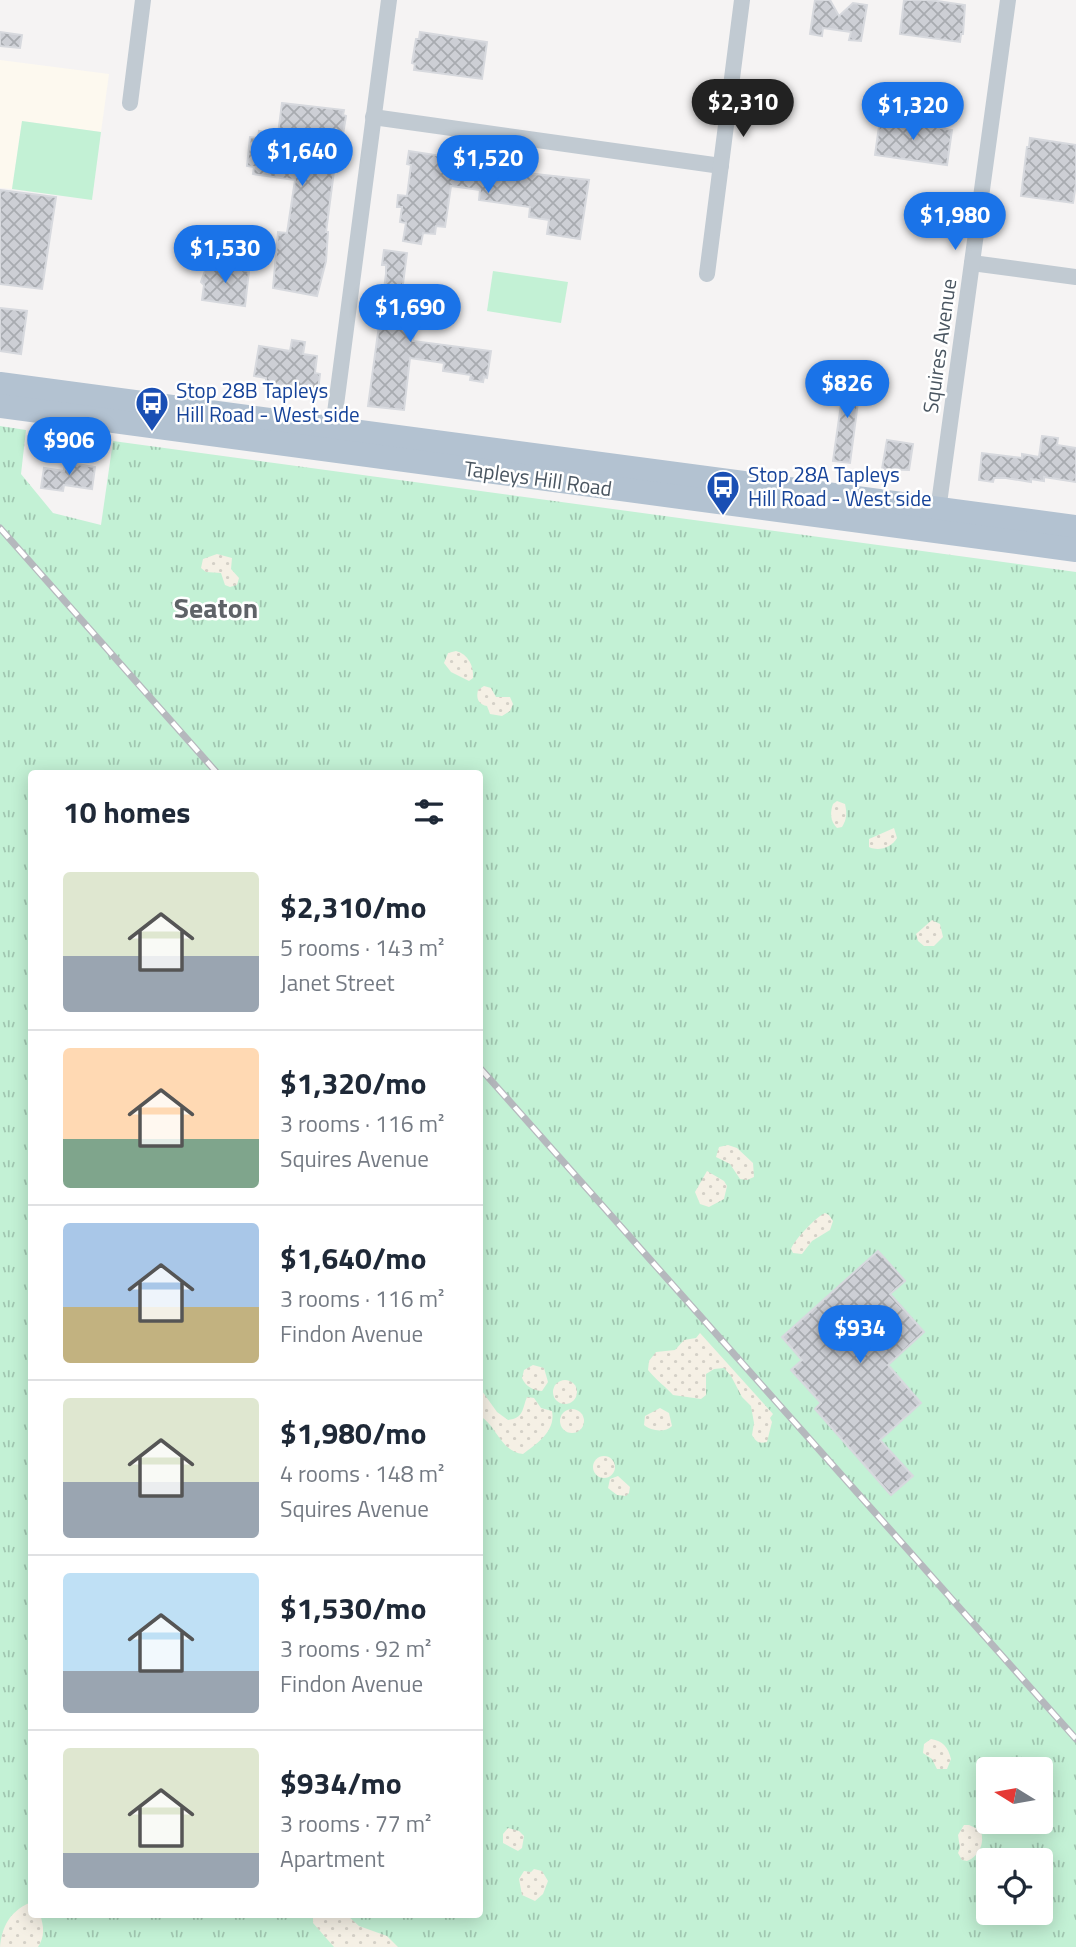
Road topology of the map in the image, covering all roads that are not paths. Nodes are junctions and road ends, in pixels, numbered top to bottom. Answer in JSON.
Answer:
{"nodes":[{"id":1,"x":144,"y":0,"type":"edge"},
{"id":2,"x":389,"y":0,"type":"edge"},
{"id":3,"x":742,"y":0,"type":"edge"},
{"id":4,"x":1008,"y":0,"type":"edge"},
{"id":5,"x":130,"y":103,"type":"dead end"},
{"id":6,"x":373,"y":117,"type":"junction"},
{"id":7,"x":721,"y":166,"type":"junction"},
{"id":8,"x":972,"y":263,"type":"junction"},
{"id":9,"x":707,"y":274,"type":"dead end"},
{"id":10,"x":1076,"y":277,"type":"edge"},
{"id":11,"x":0,"y":384,"type":"edge"},
{"id":12,"x":0,"y":406,"type":"edge"},
{"id":13,"x":333,"y":428,"type":"junction"},
{"id":14,"x":937,"y":520,"type":"junction"},
{"id":15,"x":1076,"y":527,"type":"edge"},
{"id":16,"x":1076,"y":550,"type":"edge"}],
"edges":[{"from":1,"to":5,"type":"street"},
{"from":2,"to":6,"type":"street"},
{"from":3,"to":7,"type":"street"},
{"from":4,"to":8,"type":"street","name":"Squires Avenue"},
{"from":6,"to":7,"type":"street"},
{"from":6,"to":13,"type":"street"},
{"from":7,"to":9,"type":"street"},
{"from":8,"to":10,"type":"street"},
{"from":8,"to":14,"type":"street","name":"Squires Avenue"},
{"from":11,"to":13,"type":"main road","name":"Tapleys Hill Road"},
{"from":12,"to":14,"type":"main road","name":"Tapleys Hill Road"},
{"from":13,"to":14,"type":"main road","name":"Tapleys Hill Road"},
{"from":14,"to":15,"type":"main road","name":"Tapleys Hill Road"},
{"from":14,"to":16,"type":"main road","name":"Tapleys Hill Road"}]}
